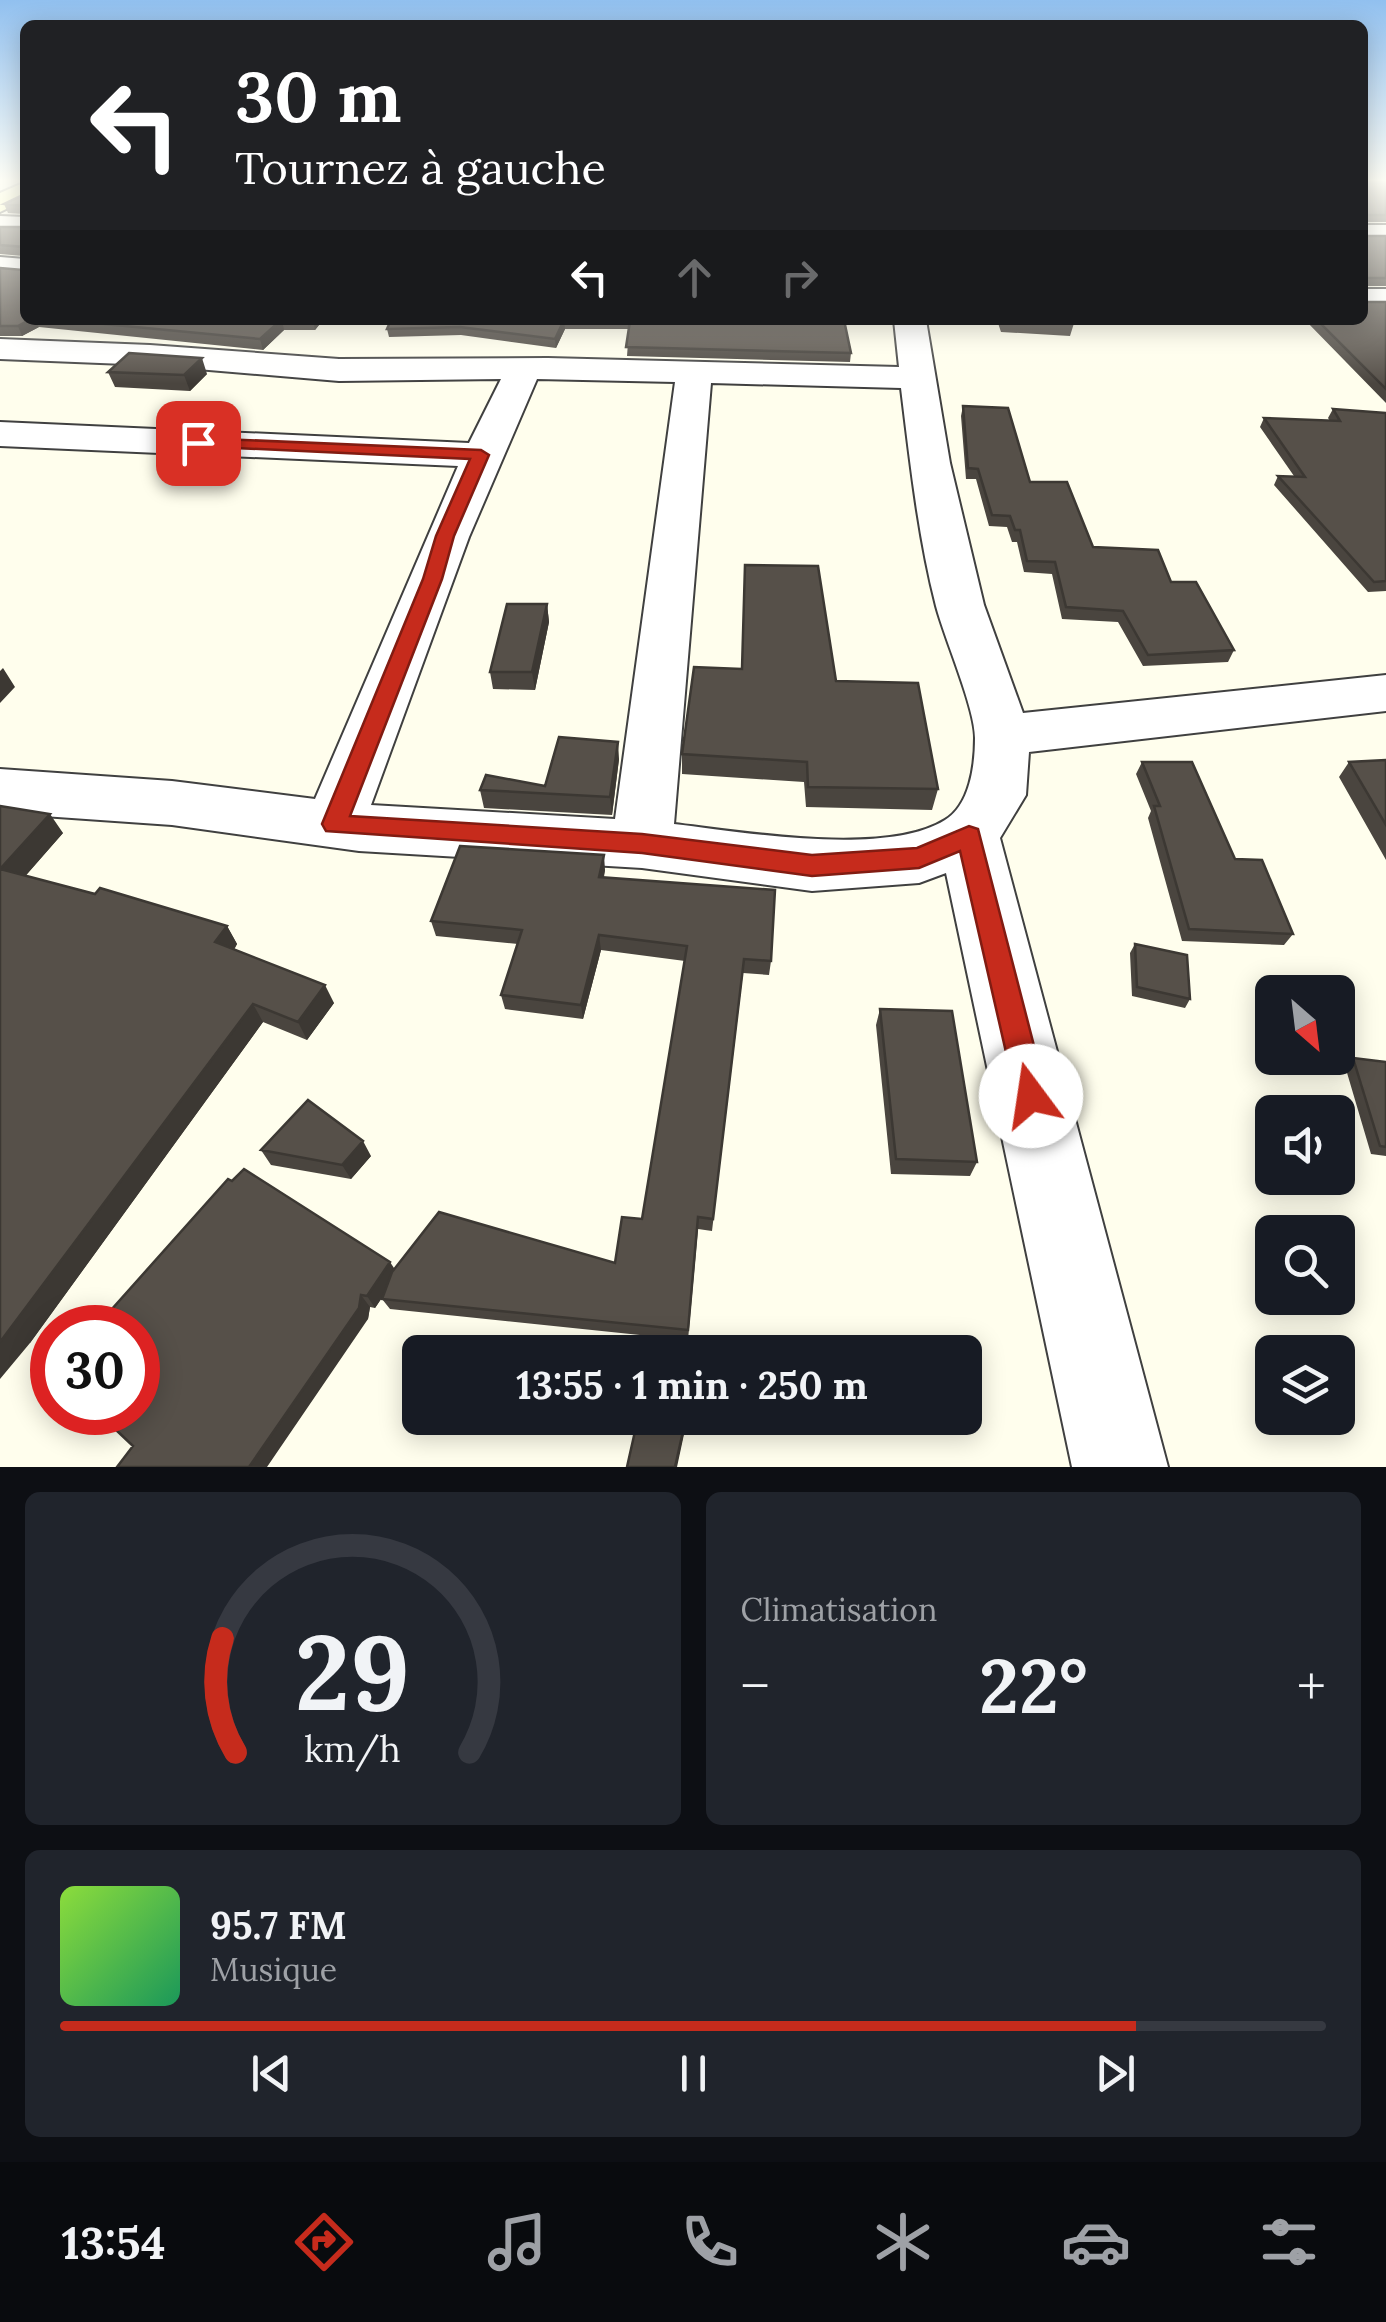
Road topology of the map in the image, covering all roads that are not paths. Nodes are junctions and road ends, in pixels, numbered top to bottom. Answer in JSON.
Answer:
{"nodes":[{"id":1,"x":911,"y":325,"type":"edge"},
{"id":2,"x":2,"y":351,"type":"edge"},
{"id":3,"x":524,"y":368,"type":"junction"},
{"id":4,"x":694,"y":371,"type":"junction"},
{"id":5,"x":920,"y":378,"type":"junction"},
{"id":6,"x":0,"y":434,"type":"edge"},
{"id":7,"x":481,"y":455,"type":"junction"},
{"id":8,"x":1386,"y":693,"type":"edge"},
{"id":9,"x":1003,"y":736,"type":"junction"},
{"id":10,"x":0,"y":792,"type":"edge"},
{"id":11,"x":335,"y":824,"type":"junction"},
{"id":12,"x":969,"y":836,"type":"junction"},
{"id":13,"x":642,"y":844,"type":"junction"},
{"id":14,"x":1120,"y":1467,"type":"edge"}],
"edges":[{"from":1,"to":5,"type":"street"},
{"from":2,"to":3,"type":"street"},
{"from":3,"to":4,"type":"street"},
{"from":3,"to":7,"type":"street"},
{"from":4,"to":5,"type":"street"},
{"from":4,"to":13,"type":"street"},
{"from":5,"to":9,"type":"street"},
{"from":6,"to":7,"type":"street"},
{"from":7,"to":11,"type":"street"},
{"from":8,"to":9,"type":"street"},
{"from":9,"to":12,"type":"street"},
{"from":10,"to":11,"type":"street"},
{"from":11,"to":13,"type":"street"},
{"from":12,"to":13,"type":"street"},
{"from":12,"to":14,"type":"street"}]}
